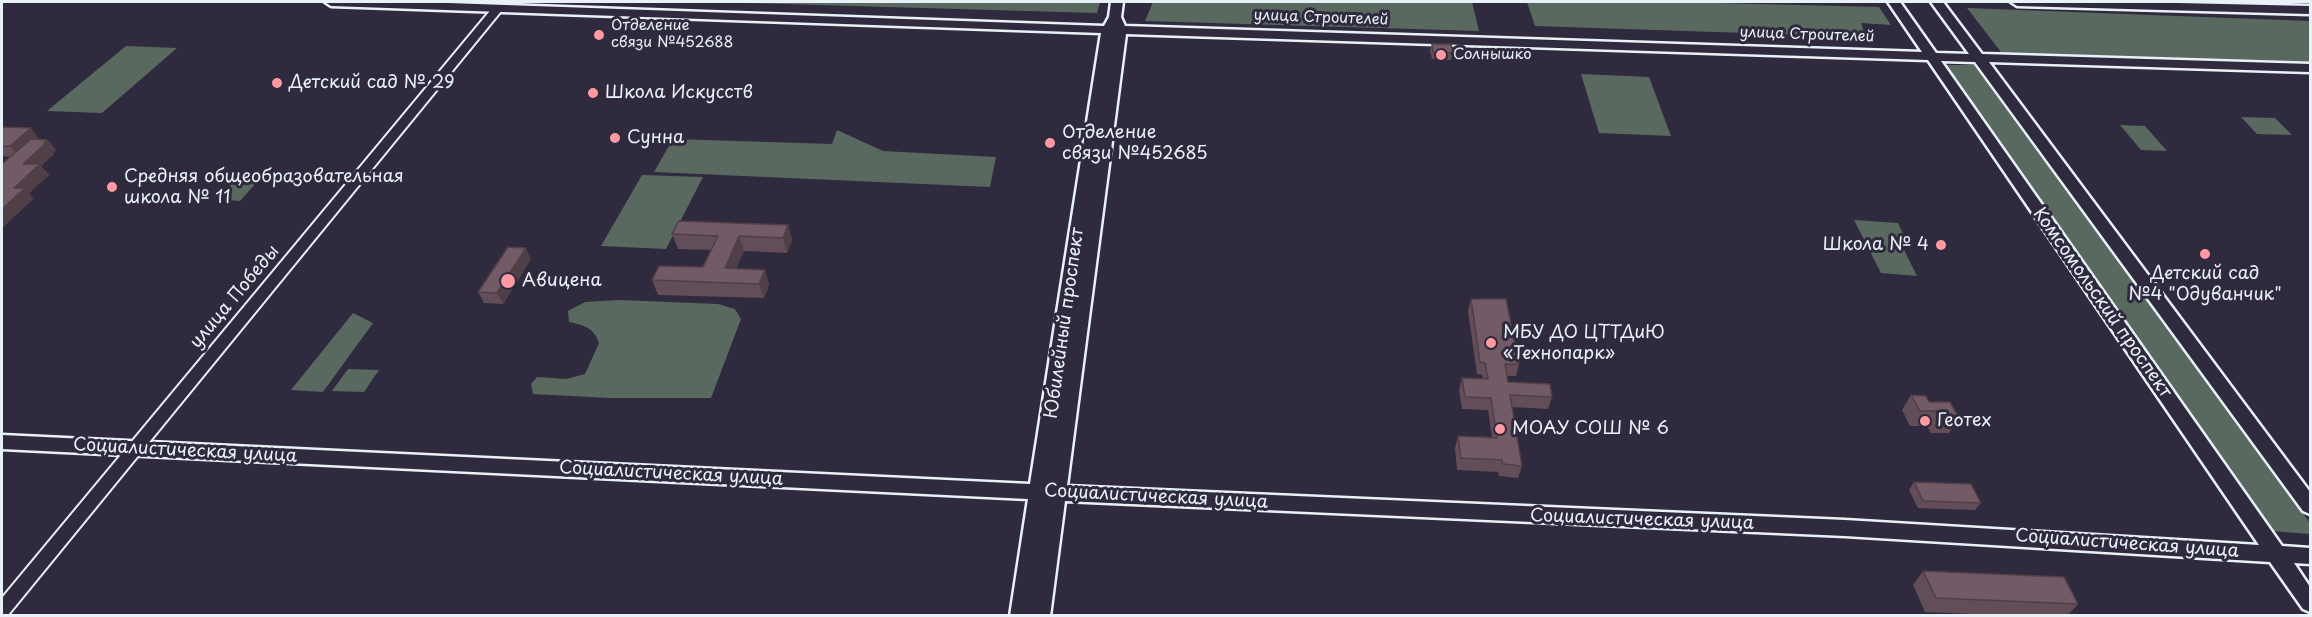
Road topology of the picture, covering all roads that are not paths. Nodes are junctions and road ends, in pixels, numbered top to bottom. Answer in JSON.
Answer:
{"nodes":[{"id":1,"x":331,"y":2,"type":"edge"},
{"id":2,"x":1117,"y":2,"type":"edge"},
{"id":3,"x":1894,"y":2,"type":"edge"},
{"id":4,"x":1937,"y":2,"type":"edge"},
{"id":5,"x":2017,"y":2,"type":"edge"},
{"id":6,"x":498,"y":8,"type":"junction"},
{"id":7,"x":2310,"y":10,"type":"edge"},
{"id":8,"x":1114,"y":25,"type":"junction"},
{"id":9,"x":1930,"y":55,"type":"junction"},
{"id":10,"x":1977,"y":56,"type":"junction"},
{"id":11,"x":2310,"y":68,"type":"edge"},
{"id":12,"x":2,"y":442,"type":"edge"},
{"id":13,"x":134,"y":449,"type":"junction"},
{"id":14,"x":1048,"y":492,"type":"junction"},
{"id":15,"x":2310,"y":506,"type":"edge"},
{"id":16,"x":2276,"y":554,"type":"junction"},
{"id":17,"x":2310,"y":556,"type":"edge"},
{"id":18,"x":2310,"y":603,"type":"edge"},
{"id":19,"x":2,"y":610,"type":"edge"},
{"id":20,"x":1020,"y":615,"type":"edge"},
{"id":21,"x":1040,"y":615,"type":"edge"}],
"edges":[{"from":1,"to":6,"type":"main road","name":"улица Строителей"},
{"from":2,"to":8,"type":"main road"},
{"from":3,"to":9,"type":"main road","name":"Комсомольский проспект"},
{"from":4,"to":10,"type":"main road"},
{"from":5,"to":7,"type":"main road"},
{"from":6,"to":8,"type":"main road","name":"улица Строителей"},
{"from":6,"to":13,"type":"street","name":"улица Победы"},
{"from":8,"to":9,"type":"main road","name":"улица Строителей"},
{"from":8,"to":14,"type":"main road"},
{"from":9,"to":10,"type":"main road","name":"улица Строителей"},
{"from":9,"to":16,"type":"main road","name":"Комсомольский проспект"},
{"from":10,"to":11,"type":"main road","name":"улица Строителей"},
{"from":10,"to":15,"type":"main road"},
{"from":12,"to":13,"type":"main road","name":"Социалистическая улица"},
{"from":13,"to":14,"type":"main road","name":"Социалистическая улица"},
{"from":13,"to":19,"type":"street","name":"улица Победы"},
{"from":14,"to":16,"type":"main road","name":"Социалистическая улица"},
{"from":14,"to":20,"type":"main road"},
{"from":14,"to":21,"type":"main road"},
{"from":16,"to":17,"type":"main road","name":"Социалистическая улица"},
{"from":16,"to":18,"type":"main road","name":"Комсомольский проспект"}]}
